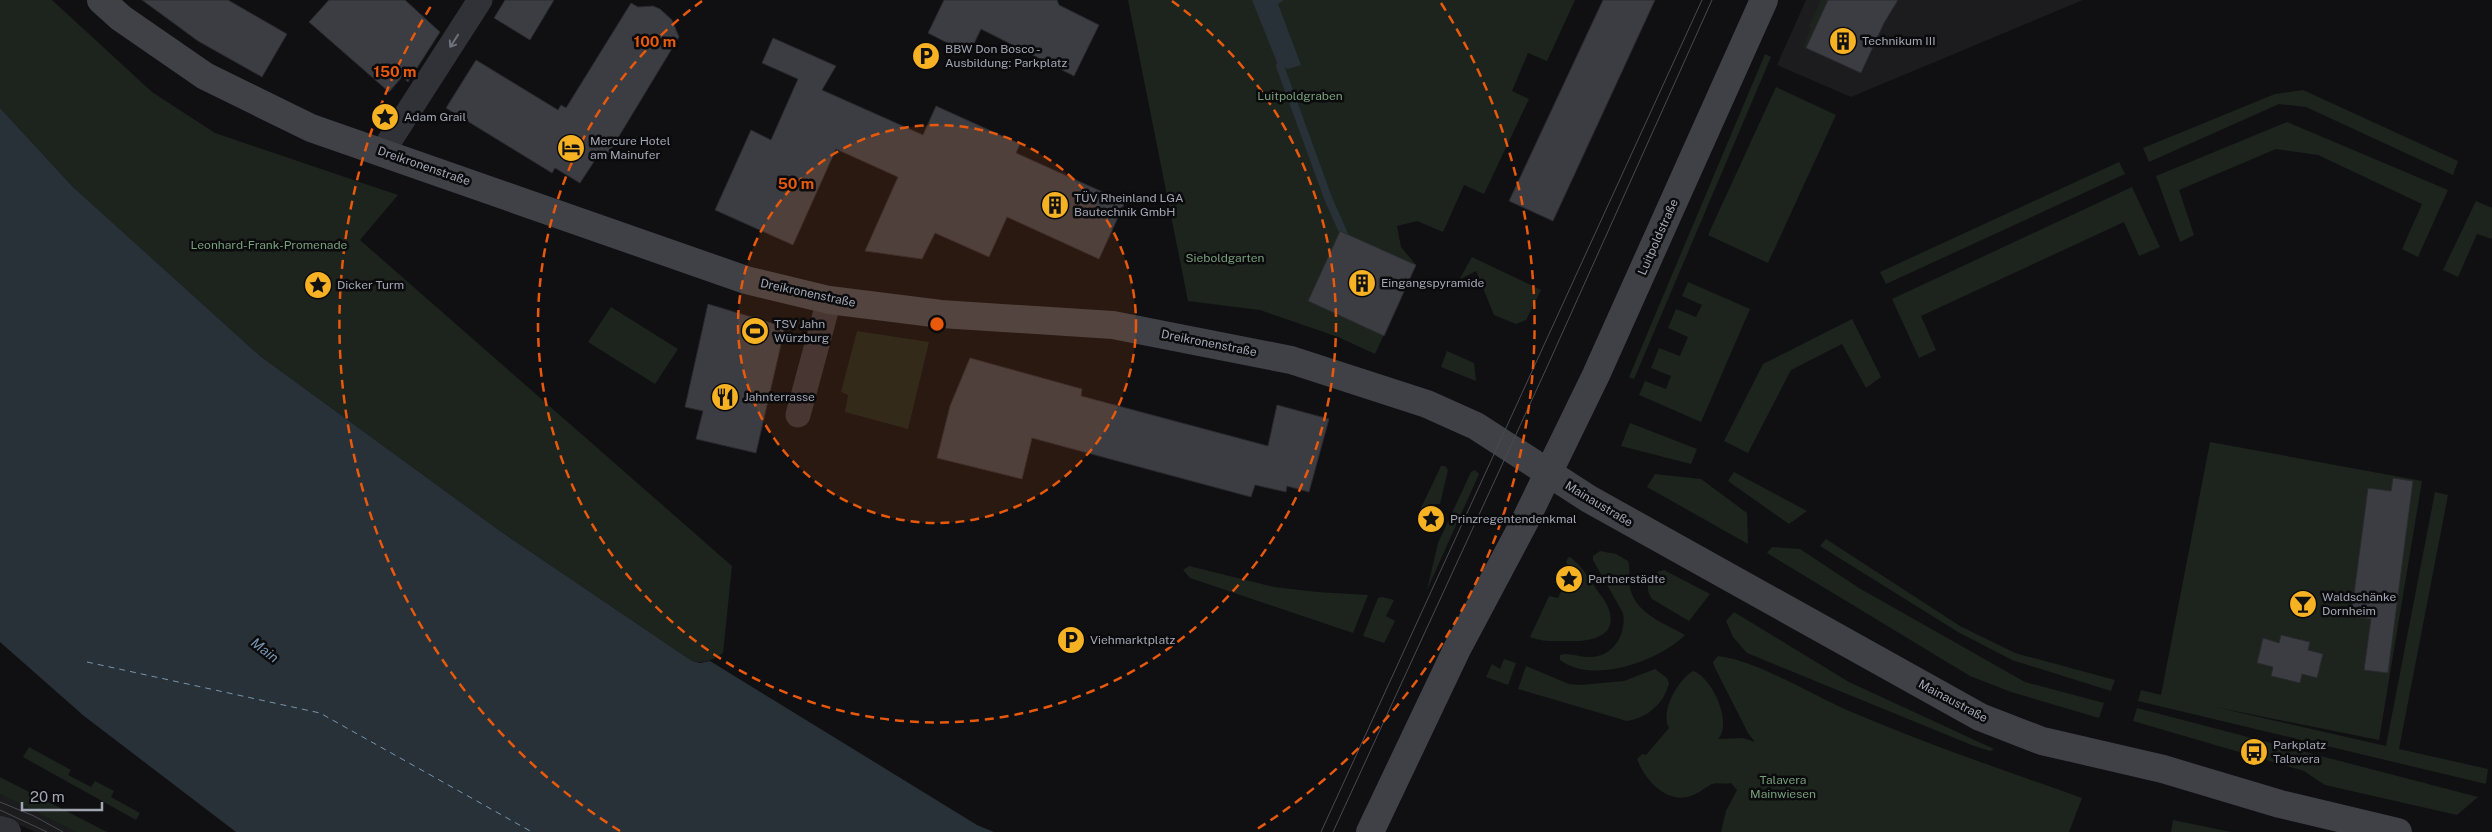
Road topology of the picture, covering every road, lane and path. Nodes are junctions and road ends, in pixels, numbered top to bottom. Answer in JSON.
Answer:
{"nodes":[{"id":1,"x":101,"y":0,"type":"edge"},
{"id":2,"x":480,"y":0,"type":"edge"},
{"id":3,"x":1764,"y":0,"type":"edge"},
{"id":4,"x":383,"y":151,"type":"junction"},
{"id":5,"x":830,"y":300,"type":"junction"},
{"id":6,"x":798,"y":415,"type":"dead end"},
{"id":7,"x":1548,"y":472,"type":"junction"},
{"id":8,"x":0,"y":830,"type":"edge"},
{"id":9,"x":7,"y":832,"type":"edge"},
{"id":10,"x":1370,"y":832,"type":"edge"},
{"id":11,"x":2398,"y":832,"type":"edge"}],
"edges":[{"from":1,"to":4,"type":"main road","name":"Dreikronenstraße"},
{"from":2,"to":4,"type":"street","one_way":true},
{"from":3,"to":7,"type":"main road","name":"Luitpoldstraße"},
{"from":4,"to":5,"type":"main road","name":"Dreikronenstraße"},
{"from":5,"to":6,"type":"street"},
{"from":5,"to":7,"type":"main road","name":"Dreikronenstraße"},
{"from":7,"to":10,"type":"main road","name":"Luitpoldstraße"},
{"from":7,"to":11,"type":"main road","name":"Mainaustraße"},
{"from":8,"to":9,"type":"street"}]}
